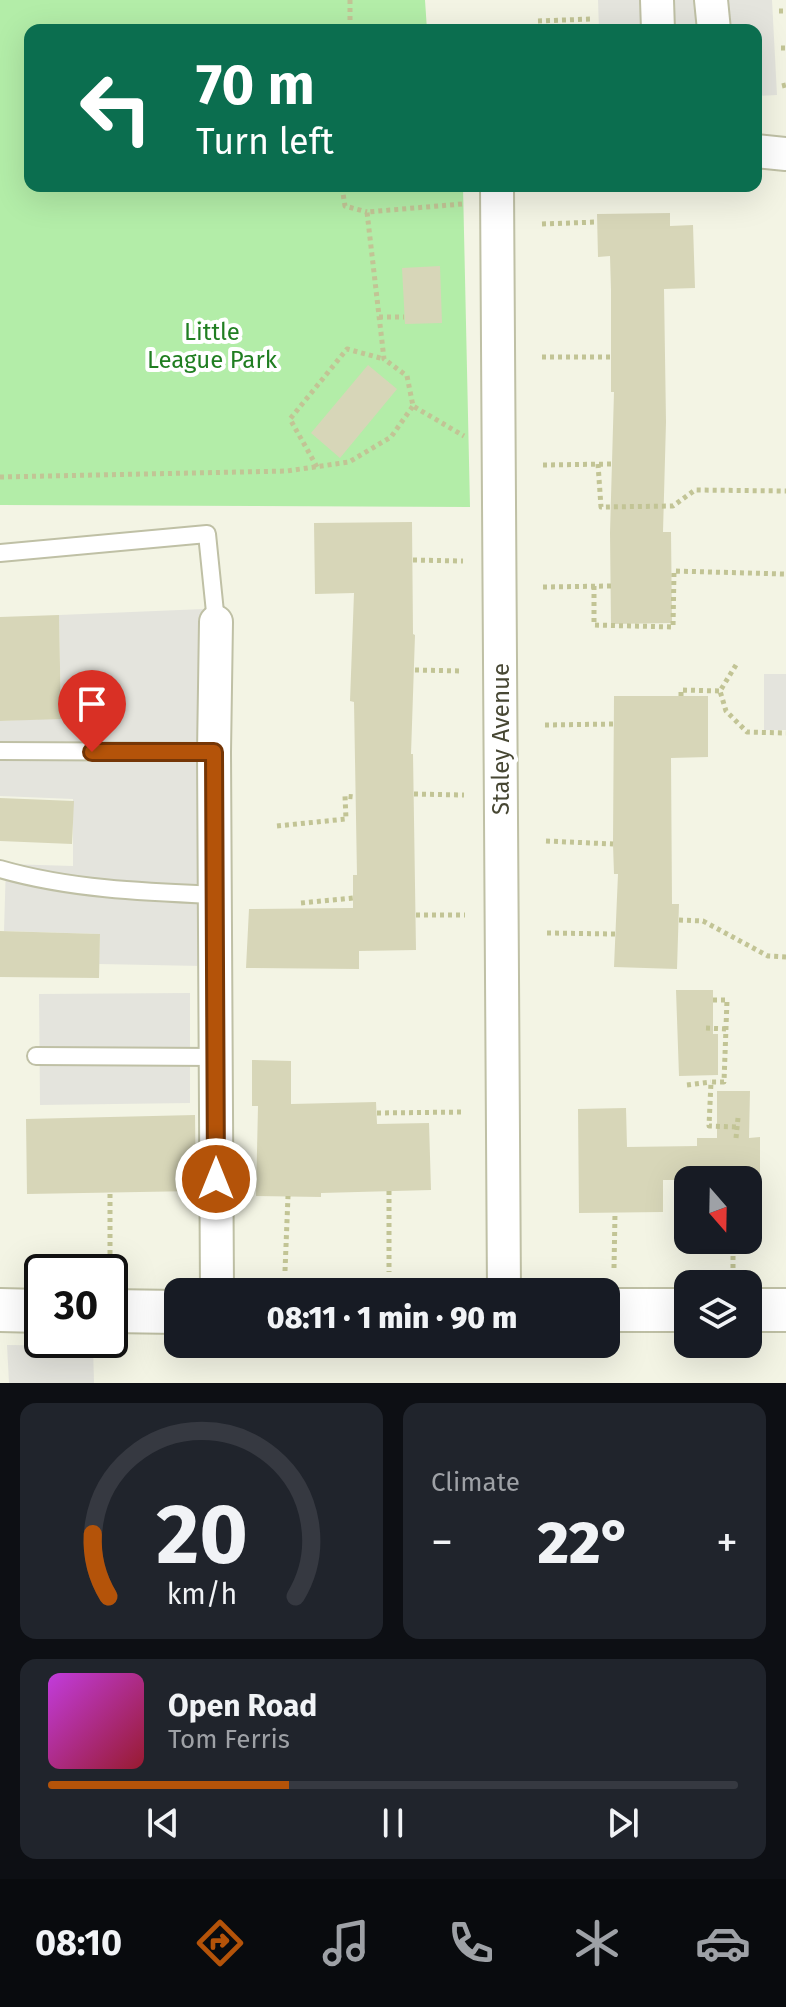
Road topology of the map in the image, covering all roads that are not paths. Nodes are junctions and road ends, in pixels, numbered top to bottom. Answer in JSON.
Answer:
{"nodes":[{"id":1,"x":657,"y":0,"type":"edge"},
{"id":2,"x":711,"y":0,"type":"edge"},
{"id":3,"x":658,"y":24,"type":"edge"},
{"id":4,"x":713,"y":24,"type":"edge"},
{"id":5,"x":762,"y":152,"type":"edge"},
{"id":6,"x":786,"y":154,"type":"edge"},
{"id":7,"x":497,"y":194,"type":"edge"},
{"id":8,"x":0,"y":553,"type":"edge"},
{"id":9,"x":216,"y":622,"type":"joint"},
{"id":10,"x":0,"y":751,"type":"edge"},
{"id":11,"x":214,"y":752,"type":"junction"},
{"id":12,"x":0,"y":869,"type":"edge"},
{"id":13,"x":215,"y":895,"type":"junction"},
{"id":14,"x":36,"y":1056,"type":"dead end"},
{"id":15,"x":216,"y":1057,"type":"junction"},
{"id":16,"x":217,"y":1278,"type":"edge"},
{"id":17,"x":504,"y":1278,"type":"edge"},
{"id":18,"x":620,"y":1294,"type":"edge"},
{"id":19,"x":762,"y":1300,"type":"edge"},
{"id":20,"x":674,"y":1307,"type":"edge"},
{"id":21,"x":0,"y":1310,"type":"edge"},
{"id":22,"x":786,"y":1310,"type":"edge"},
{"id":23,"x":24,"y":1311,"type":"edge"},
{"id":24,"x":128,"y":1311,"type":"edge"},
{"id":25,"x":164,"y":1312,"type":"edge"}],
"edges":[{"from":1,"to":3,"type":"street"},
{"from":2,"to":4,"type":"street"},
{"from":5,"to":6,"type":"street"},
{"from":7,"to":17,"type":"street","name":"Staley Avenue"},
{"from":8,"to":9,"type":"lane"},
{"from":9,"to":11,"type":"street"},
{"from":10,"to":11,"type":"lane"},
{"from":11,"to":13,"type":"street"},
{"from":12,"to":13,"type":"lane"},
{"from":13,"to":15,"type":"street"},
{"from":14,"to":15,"type":"lane"},
{"from":15,"to":16,"type":"street"},
{"from":18,"to":20,"type":"street"},
{"from":19,"to":22,"type":"street"},
{"from":21,"to":23,"type":"street"},
{"from":24,"to":25,"type":"street"}]}
